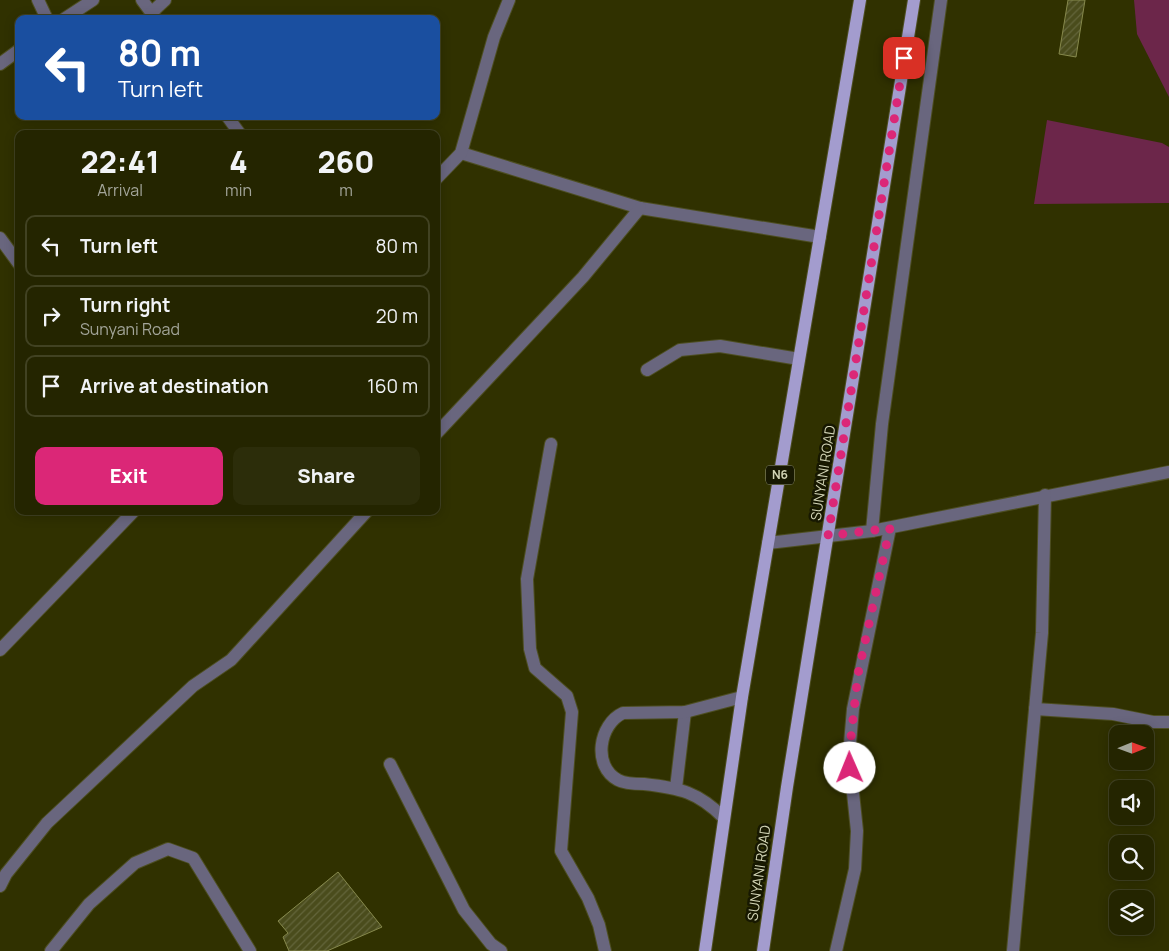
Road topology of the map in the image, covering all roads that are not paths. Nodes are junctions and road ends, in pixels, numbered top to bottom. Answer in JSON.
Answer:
{"nodes":[{"id":1,"x":38,"y":0,"type":"edge"},
{"id":2,"x":93,"y":0,"type":"edge"},
{"id":3,"x":142,"y":0,"type":"edge"},
{"id":4,"x":165,"y":0,"type":"edge"},
{"id":5,"x":509,"y":0,"type":"edge"},
{"id":6,"x":860,"y":0,"type":"edge"},
{"id":7,"x":914,"y":0,"type":"edge"},
{"id":8,"x":941,"y":0,"type":"edge"},
{"id":9,"x":45,"y":15,"type":"edge"},
{"id":10,"x":70,"y":15,"type":"edge"},
{"id":11,"x":152,"y":15,"type":"edge"},
{"id":12,"x":154,"y":15,"type":"edge"},
{"id":13,"x":15,"y":53,"type":"edge"},
{"id":14,"x":0,"y":64,"type":"edge"},
{"id":15,"x":461,"y":153,"type":"junction"},
{"id":16,"x":440,"y":175,"type":"edge"},
{"id":17,"x":640,"y":208,"type":"junction"},
{"id":18,"x":820,"y":237,"type":"junction"},
{"id":19,"x":0,"y":238,"type":"edge"},
{"id":20,"x":15,"y":259,"type":"edge"},
{"id":21,"x":800,"y":358,"type":"junction"},
{"id":22,"x":647,"y":370,"type":"dead end"},
{"id":23,"x":440,"y":430,"type":"edge"},
{"id":24,"x":551,"y":444,"type":"dead end"},
{"id":25,"x":1169,"y":472,"type":"edge"},
{"id":26,"x":1045,"y":495,"type":"junction"},
{"id":27,"x":130,"y":515,"type":"edge"},
{"id":28,"x":363,"y":515,"type":"edge"},
{"id":29,"x":890,"y":528,"type":"junction"},
{"id":30,"x":872,"y":531,"type":"junction"},
{"id":31,"x":828,"y":536,"type":"junction"},
{"id":32,"x":768,"y":543,"type":"junction"},
{"id":33,"x":1,"y":647,"type":"edge"},
{"id":34,"x":742,"y":697,"type":"junction"},
{"id":35,"x":1035,"y":709,"type":"junction"},
{"id":36,"x":685,"y":712,"type":"junction"},
{"id":37,"x":1169,"y":722,"type":"edge"},
{"id":38,"x":390,"y":764,"type":"dead end"},
{"id":39,"x":676,"y":788,"type":"junction"},
{"id":40,"x":724,"y":818,"type":"junction"},
{"id":41,"x":0,"y":886,"type":"edge"},
{"id":42,"x":50,"y":951,"type":"edge"},
{"id":43,"x":250,"y":951,"type":"edge"},
{"id":44,"x":501,"y":951,"type":"edge"},
{"id":45,"x":605,"y":951,"type":"edge"},
{"id":46,"x":704,"y":951,"type":"edge"},
{"id":47,"x":763,"y":951,"type":"edge"},
{"id":48,"x":836,"y":951,"type":"edge"},
{"id":49,"x":1013,"y":951,"type":"edge"}],
"edges":[{"from":1,"to":9,"type":"street"},
{"from":2,"to":10,"type":"street"},
{"from":3,"to":11,"type":"street"},
{"from":4,"to":12,"type":"street"},
{"from":5,"to":15,"type":"street"},
{"from":6,"to":18,"type":"main road","number":"N6"},
{"from":7,"to":31,"type":"main road","name":"SUNYANI ROAD"},
{"from":8,"to":30,"type":"street"},
{"from":13,"to":14,"type":"street"},
{"from":15,"to":16,"type":"street"},
{"from":15,"to":17,"type":"street"},
{"from":17,"to":18,"type":"street"},
{"from":17,"to":23,"type":"street"},
{"from":18,"to":21,"type":"main road","number":"N6"},
{"from":19,"to":20,"type":"street"},
{"from":21,"to":22,"type":"street"},
{"from":21,"to":32,"type":"main road","number":"N6"},
{"from":24,"to":45,"type":"street"},
{"from":25,"to":26,"type":"street"},
{"from":26,"to":29,"type":"street"},
{"from":26,"to":35,"type":"street"},
{"from":27,"to":33,"type":"street"},
{"from":28,"to":41,"type":"street"},
{"from":29,"to":30,"type":"street"},
{"from":29,"to":48,"type":"street"},
{"from":30,"to":31,"type":"street"},
{"from":31,"to":32,"type":"street"},
{"from":31,"to":47,"type":"main road","name":"SUNYANI ROAD"},
{"from":32,"to":34,"type":"main road","number":"N6"},
{"from":34,"to":36,"type":"street"},
{"from":34,"to":40,"type":"main road","number":"N6"},
{"from":35,"to":37,"type":"street"},
{"from":35,"to":49,"type":"street"},
{"from":36,"to":39,"type":"street"},
{"from":36,"to":39,"type":"street"},
{"from":38,"to":44,"type":"street"},
{"from":39,"to":40,"type":"street"},
{"from":40,"to":46,"type":"main road","number":"N6"},
{"from":42,"to":43,"type":"street"}]}
